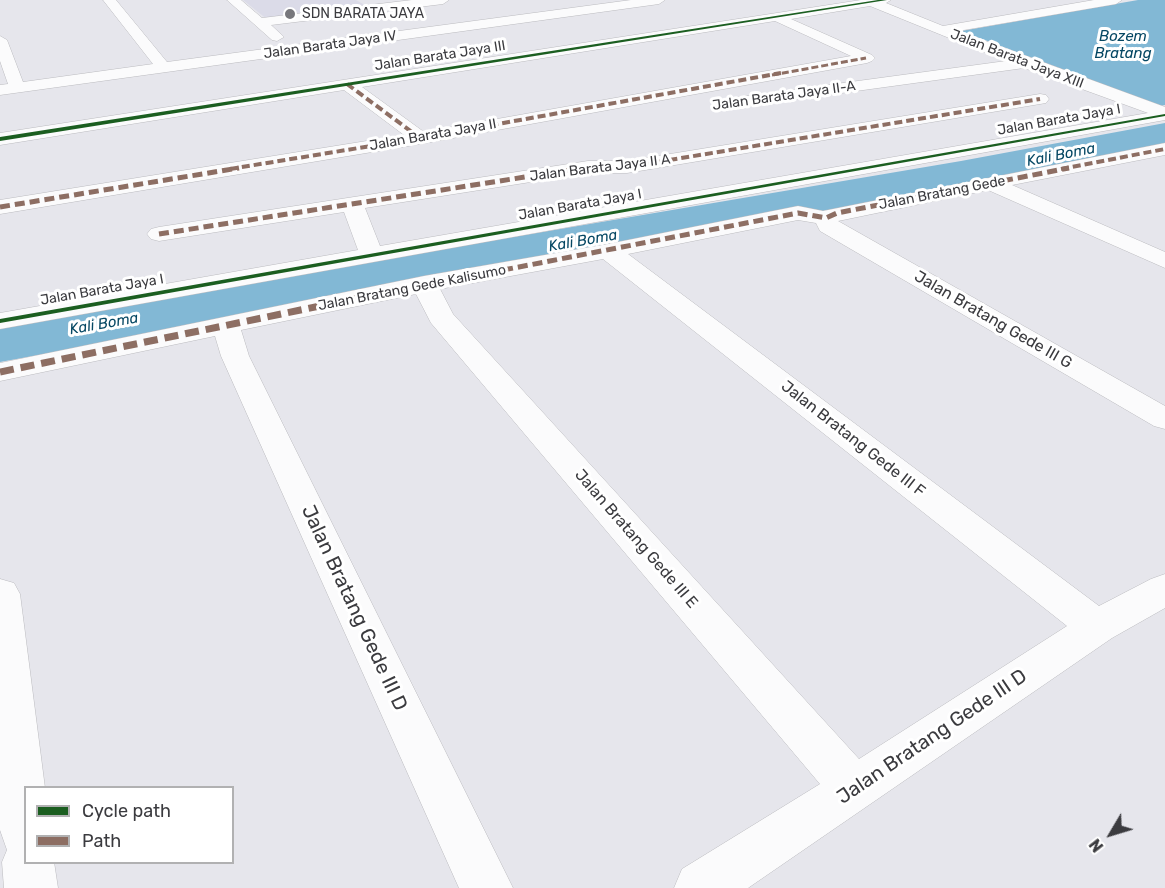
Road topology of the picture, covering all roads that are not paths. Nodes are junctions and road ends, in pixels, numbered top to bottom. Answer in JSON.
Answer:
{"nodes":[{"id":1,"x":109,"y":0,"type":"edge"},
{"id":2,"x":233,"y":0,"type":"edge"},
{"id":3,"x":442,"y":0,"type":"edge"},
{"id":4,"x":659,"y":0,"type":"edge"},
{"id":5,"x":1116,"y":0,"type":"edge"},
{"id":6,"x":878,"y":1,"type":"edge"},
{"id":7,"x":777,"y":10,"type":"junction"},
{"id":8,"x":261,"y":22,"type":"junction"},
{"id":9,"x":942,"y":30,"type":"junction"},
{"id":10,"x":0,"y":40,"type":"edge"},
{"id":11,"x":294,"y":50,"type":"junction"},
{"id":12,"x":866,"y":58,"type":"junction"},
{"id":13,"x":1025,"y":63,"type":"junction"},
{"id":14,"x":163,"y":67,"type":"junction"},
{"id":15,"x":967,"y":71,"type":"junction"},
{"id":16,"x":910,"y":79,"type":"junction"},
{"id":17,"x":347,"y":84,"type":"junction"},
{"id":18,"x":16,"y":87,"type":"junction"},
{"id":19,"x":321,"y":88,"type":"junction"},
{"id":20,"x":0,"y":90,"type":"edge"},
{"id":21,"x":1040,"y":99,"type":"junction"},
{"id":22,"x":713,"y":106,"type":"dead end"},
{"id":23,"x":1060,"y":106,"type":"dead end"},
{"id":24,"x":1079,"y":114,"type":"dead end"},
{"id":25,"x":1165,"y":114,"type":"edge"},
{"id":26,"x":542,"y":116,"type":"junction"},
{"id":27,"x":633,"y":117,"type":"dead end"},
{"id":28,"x":1109,"y":125,"type":"junction"},
{"id":29,"x":420,"y":138,"type":"junction"},
{"id":30,"x":0,"y":139,"type":"edge"},
{"id":31,"x":1165,"y":148,"type":"edge"},
{"id":32,"x":1137,"y":154,"type":"junction"},
{"id":33,"x":1165,"y":163,"type":"edge"},
{"id":34,"x":990,"y":183,"type":"junction"},
{"id":35,"x":352,"y":204,"type":"junction"},
{"id":36,"x":0,"y":207,"type":"edge"},
{"id":37,"x":826,"y":218,"type":"junction"},
{"id":38,"x":159,"y":234,"type":"dead end"},
{"id":39,"x":608,"y":251,"type":"junction"},
{"id":40,"x":372,"y":256,"type":"junction"},
{"id":41,"x":1165,"y":261,"type":"edge"},
{"id":42,"x":424,"y":284,"type":"junction"},
{"id":43,"x":226,"y":325,"type":"junction"},
{"id":44,"x":4,"y":350,"type":"edge"},
{"id":45,"x":1165,"y":419,"type":"edge"},
{"id":46,"x":1165,"y":589,"type":"edge"},
{"id":47,"x":0,"y":594,"type":"edge"},
{"id":48,"x":1097,"y":627,"type":"junction"},
{"id":49,"x":855,"y":789,"type":"junction"},
{"id":50,"x":24,"y":816,"type":"edge"},
{"id":51,"x":28,"y":864,"type":"edge"},
{"id":52,"x":31,"y":888,"type":"edge"},
{"id":53,"x":486,"y":888,"type":"edge"},
{"id":54,"x":701,"y":888,"type":"edge"}],
"edges":[{"from":1,"to":14,"type":"street"},
{"from":2,"to":8,"type":"street"},
{"from":3,"to":8,"type":"street"},
{"from":4,"to":11,"type":"street","name":"Jalan Barata Jaya IV"},
{"from":5,"to":9,"type":"street"},
{"from":6,"to":7,"type":"street","name":"Jalan Barata Jaya III"},
{"from":6,"to":9,"type":"street","name":"Jalan Barata Jaya XIII"},
{"from":7,"to":12,"type":"street"},
{"from":7,"to":17,"type":"street","name":"Jalan Barata Jaya III"},
{"from":8,"to":11,"type":"street"},
{"from":9,"to":13,"type":"street","name":"Jalan Barata Jaya XIII"},
{"from":10,"to":18,"type":"street"},
{"from":11,"to":14,"type":"street","name":"Jalan Barata Jaya IV"},
{"from":11,"to":19,"type":"street"},
{"from":12,"to":16,"type":"street"},
{"from":12,"to":26,"type":"street","name":"Jalan Barata Jaya II"},
{"from":13,"to":15,"type":"street","name":"Jalan Barata Jaya II-A"},
{"from":13,"to":25,"type":"street","name":"Jalan Barata Jaya XIII"},
{"from":14,"to":18,"type":"street","name":"Jalan Barata Jaya IV"},
{"from":15,"to":16,"type":"street","name":"Jalan Barata Jaya II-A"},
{"from":15,"to":21,"type":"street"},
{"from":16,"to":22,"type":"street","name":"Jalan Barata Jaya II-A"},
{"from":17,"to":19,"type":"street","name":"Jalan Barata Jaya III"},
{"from":17,"to":29,"type":"street"},
{"from":18,"to":20,"type":"street","name":"Jalan Barata Jaya IV"},
{"from":19,"to":30,"type":"street","name":"Jalan Barata Jaya III"},
{"from":21,"to":23,"type":"street"},
{"from":21,"to":35,"type":"street","name":"Jalan Barata Jaya II A"},
{"from":24,"to":28,"type":"street"},
{"from":25,"to":28,"type":"street","name":"Jalan Barata Jaya I"},
{"from":26,"to":27,"type":"street"},
{"from":26,"to":29,"type":"street","name":"Jalan Barata Jaya II"},
{"from":28,"to":40,"type":"street","name":"Jalan Barata Jaya I"},
{"from":29,"to":36,"type":"street","name":"Jalan Barata Jaya II"},
{"from":31,"to":32,"type":"street","name":"Jalan Bratang Gede"},
{"from":32,"to":33,"type":"street"},
{"from":32,"to":34,"type":"street","name":"Jalan Bratang Gede"},
{"from":34,"to":37,"type":"street","name":"Jalan Bratang Gede"},
{"from":34,"to":41,"type":"street"},
{"from":35,"to":38,"type":"street","name":"Jalan Barata Jaya II A"},
{"from":35,"to":40,"type":"street"},
{"from":37,"to":39,"type":"street","name":"Jalan Bratang Gede Kalisumo"},
{"from":37,"to":45,"type":"street","name":"Jalan Bratang Gede III G"},
{"from":39,"to":42,"type":"street","name":"Jalan Bratang Gede Kalisumo"},
{"from":39,"to":48,"type":"street","name":"Jalan Bratang Gede III F"},
{"from":40,"to":44,"type":"street","name":"Jalan Barata Jaya I"},
{"from":42,"to":43,"type":"street","name":"Jalan Bratang Gede Kalisumo"},
{"from":42,"to":49,"type":"street","name":"Jalan Bratang Gede III E"},
{"from":43,"to":44,"type":"street","name":"Jalan Bratang Gede Kalisumo"},
{"from":43,"to":53,"type":"street","name":"Jalan Bratang Gede III D"},
{"from":46,"to":48,"type":"street","name":"Jalan Bratang Gede III D"},
{"from":47,"to":50,"type":"street"},
{"from":48,"to":49,"type":"street","name":"Jalan Bratang Gede III D"},
{"from":49,"to":54,"type":"street","name":"Jalan Bratang Gede III D"},
{"from":51,"to":52,"type":"street"}]}
